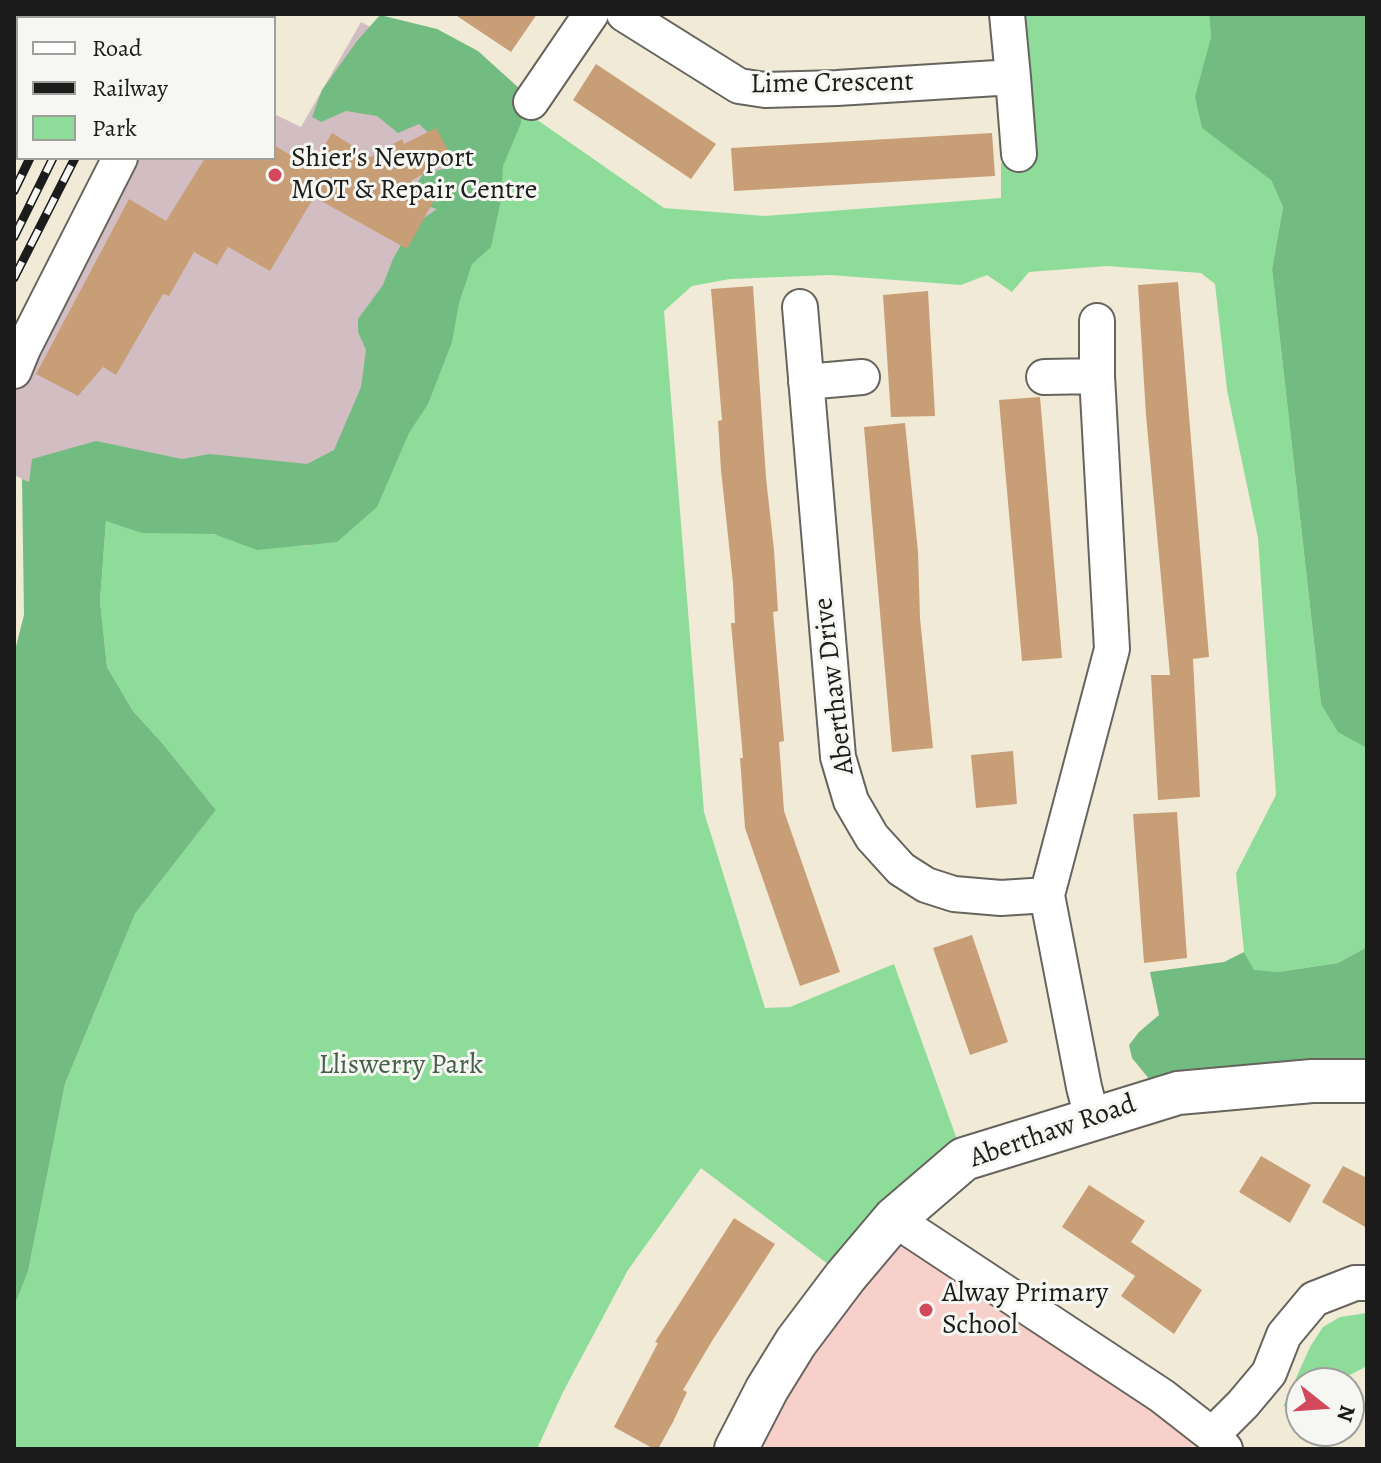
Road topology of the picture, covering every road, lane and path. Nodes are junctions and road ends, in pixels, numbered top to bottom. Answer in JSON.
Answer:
{"nodes":[{"id":1,"x":591,"y":14,"type":"edge"},
{"id":2,"x":624,"y":14,"type":"edge"},
{"id":3,"x":1007,"y":14,"type":"edge"},
{"id":4,"x":1013,"y":77,"type":"junction"},
{"id":5,"x":531,"y":102,"type":"dead end"},
{"id":6,"x":1019,"y":154,"type":"dead end"},
{"id":7,"x":119,"y":160,"type":"edge"},
{"id":8,"x":800,"y":307,"type":"dead end"},
{"id":9,"x":1097,"y":321,"type":"dead end"},
{"id":10,"x":14,"y":371,"type":"edge"},
{"id":11,"x":1097,"y":376,"type":"junction"},
{"id":12,"x":862,"y":377,"type":"dead end"},
{"id":13,"x":1044,"y":377,"type":"dead end"},
{"id":14,"x":806,"y":382,"type":"junction"},
{"id":15,"x":1047,"y":895,"type":"junction"},
{"id":16,"x":1367,"y":1081,"type":"edge"},
{"id":17,"x":1092,"y":1118,"type":"junction"},
{"id":18,"x":894,"y":1219,"type":"junction"},
{"id":19,"x":1367,"y":1283,"type":"edge"},
{"id":20,"x":1218,"y":1442,"type":"edge"},
{"id":21,"x":736,"y":1449,"type":"edge"}],
"edges":[{"from":1,"to":5,"type":"street"},
{"from":2,"to":4,"type":"street","name":"Lime Crescent"},
{"from":3,"to":4,"type":"street"},
{"from":4,"to":6,"type":"street"},
{"from":7,"to":10,"type":"street"},
{"from":8,"to":14,"type":"street","name":"Aberthaw Drive"},
{"from":9,"to":11,"type":"street"},
{"from":11,"to":13,"type":"street"},
{"from":11,"to":15,"type":"street"},
{"from":12,"to":14,"type":"street"},
{"from":14,"to":15,"type":"street","name":"Aberthaw Drive"},
{"from":15,"to":17,"type":"street"},
{"from":16,"to":17,"type":"street","name":"Aberthaw Road"},
{"from":17,"to":18,"type":"street","name":"Aberthaw Road"},
{"from":18,"to":20,"type":"street"},
{"from":18,"to":21,"type":"street","name":"Aberthaw Road"},
{"from":19,"to":20,"type":"street"}]}
